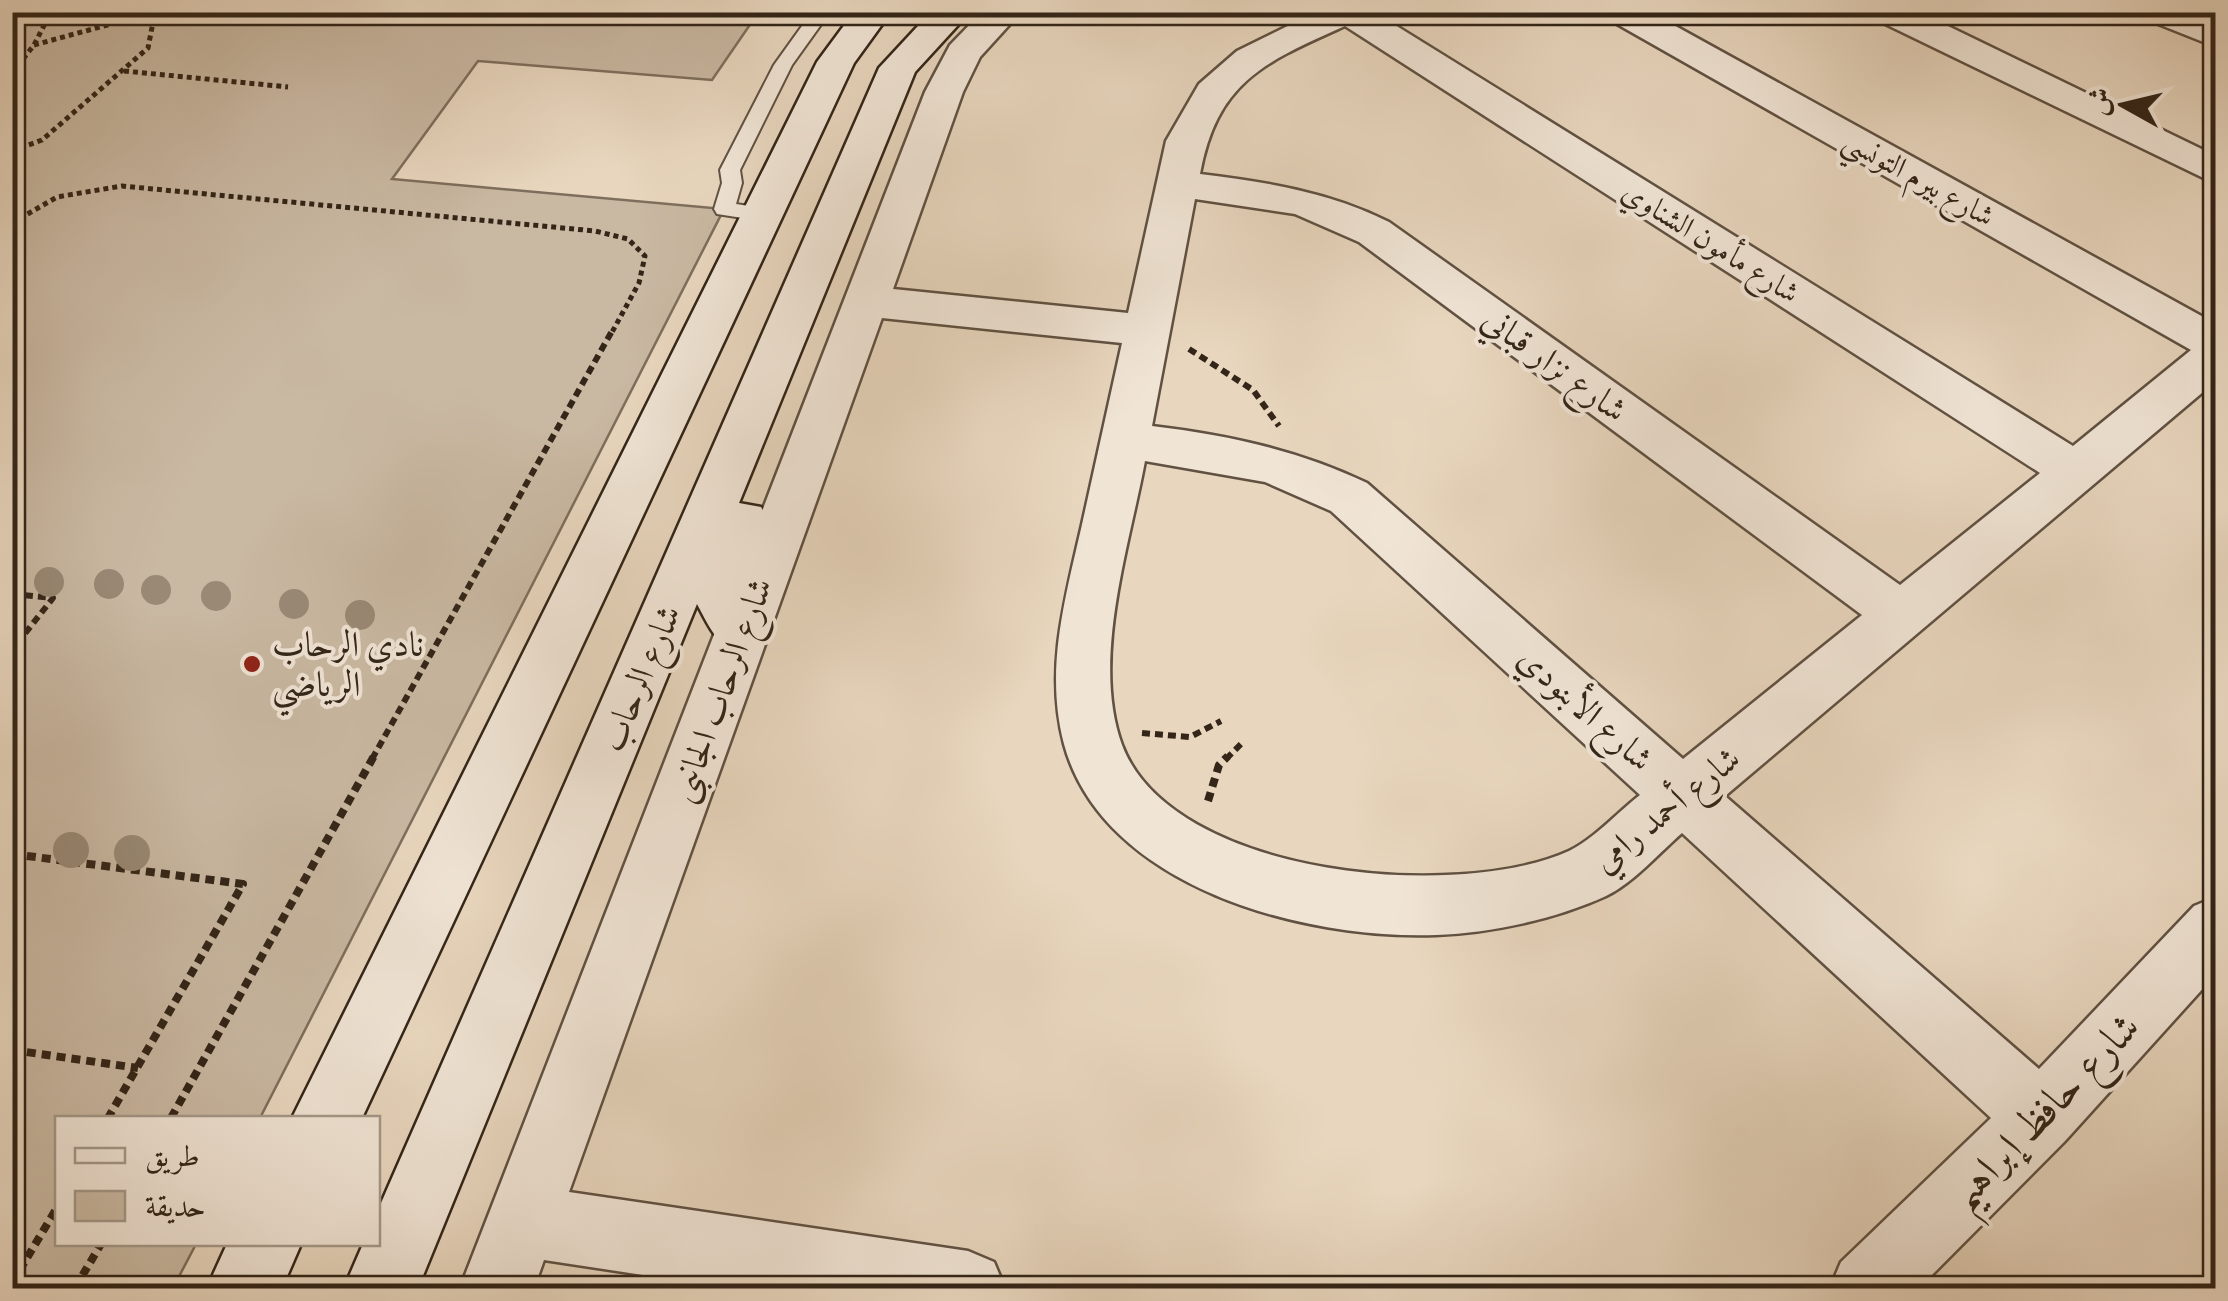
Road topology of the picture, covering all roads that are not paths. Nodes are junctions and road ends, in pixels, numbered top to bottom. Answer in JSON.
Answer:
{"nodes":[{"id":1,"x":821,"y":12,"type":"edge"},
{"id":2,"x":873,"y":12,"type":"edge"},
{"id":3,"x":952,"y":12,"type":"edge"},
{"id":4,"x":1003,"y":12,"type":"edge"},
{"id":5,"x":1348,"y":12,"type":"edge"},
{"id":6,"x":1623,"y":12,"type":"edge"},
{"id":7,"x":1890,"y":12,"type":"edge"},
{"id":8,"x":2161,"y":12,"type":"edge"},
{"id":9,"x":2216,"y":36,"type":"edge"},
{"id":10,"x":836,"y":62,"type":"junction"},
{"id":11,"x":921,"y":80,"type":"junction"},
{"id":12,"x":2216,"y":172,"type":"edge"},
{"id":13,"x":1177,"y":184,"type":"junction"},
{"id":14,"x":762,"y":214,"type":"junction"},
{"id":15,"x":866,"y":302,"type":"junction"},
{"id":16,"x":1147,"y":330,"type":"junction"},
{"id":17,"x":2216,"y":344,"type":"edge"},
{"id":18,"x":2216,"y":355,"type":"edge"},
{"id":19,"x":1124,"y":441,"type":"junction"},
{"id":20,"x":2075,"y":472,"type":"junction"},
{"id":21,"x":723,"y":481,"type":"junction"},
{"id":22,"x":1902,"y":615,"type":"junction"},
{"id":23,"x":743,"y":630,"type":"junction"},
{"id":24,"x":1683,"y":796,"type":"junction"},
{"id":25,"x":2216,"y":928,"type":"edge"},
{"id":26,"x":327,"y":1116,"type":"edge"},
{"id":27,"x":2041,"y":1116,"type":"junction"},
{"id":28,"x":523,"y":1220,"type":"junction"},
{"id":29,"x":265,"y":1246,"type":"edge"},
{"id":30,"x":244,"y":1288,"type":"edge"},
{"id":31,"x":381,"y":1288,"type":"edge"},
{"id":32,"x":497,"y":1288,"type":"edge"},
{"id":33,"x":968,"y":1288,"type":"edge"},
{"id":34,"x":1866,"y":1288,"type":"edge"}],
"edges":[{"from":1,"to":14,"type":"lane"},
{"from":2,"to":10,"type":"street"},
{"from":3,"to":11,"type":"street"},
{"from":4,"to":11,"type":"street"},
{"from":5,"to":13,"type":"street","name":"شارع أحمد رامي"},
{"from":5,"to":20,"type":"street","name":"شارع مأمون الشناوي"},
{"from":6,"to":17,"type":"street","name":"شارع بيرم التونسي"},
{"from":7,"to":12,"type":"street"},
{"from":8,"to":9,"type":"street"},
{"from":10,"to":11,"type":"street"},
{"from":10,"to":14,"type":"street"},
{"from":11,"to":15,"type":"street","name":"شارع الرحاب الجانبى"},
{"from":11,"to":21,"type":"street","name":"شارع الرحاب"},
{"from":13,"to":16,"type":"street","name":"شارع أحمد رامي"},
{"from":13,"to":22,"type":"street","name":"شارع نزار قباني"},
{"from":14,"to":26,"type":"street"},
{"from":15,"to":16,"type":"street"},
{"from":15,"to":23,"type":"street","name":"شارع الرحاب الجانبى"},
{"from":16,"to":19,"type":"street","name":"شارع أحمد رامي"},
{"from":18,"to":20,"type":"street","name":"شارع أحمد رامي"},
{"from":19,"to":24,"type":"street","name":"شارع الأبنودي"},
{"from":19,"to":24,"type":"street","name":"شارع أحمد رامي"},
{"from":20,"to":22,"type":"street","name":"شارع أحمد رامي"},
{"from":21,"to":23,"type":"street"},
{"from":21,"to":31,"type":"street","name":"شارع الرحاب"},
{"from":22,"to":24,"type":"street","name":"شارع أحمد رامي"},
{"from":23,"to":28,"type":"street","name":"شارع الرحاب الجانبى"},
{"from":24,"to":27,"type":"street","name":"شارع الأبنودي"},
{"from":25,"to":27,"type":"street","name":"شارع حافظ إبراهيم"},
{"from":27,"to":34,"type":"street","name":"شارع حافظ إبراهيم"},
{"from":28,"to":32,"type":"street","name":"شارع الرحاب الجانبى"},
{"from":28,"to":33,"type":"street"},
{"from":29,"to":30,"type":"street"}]}
